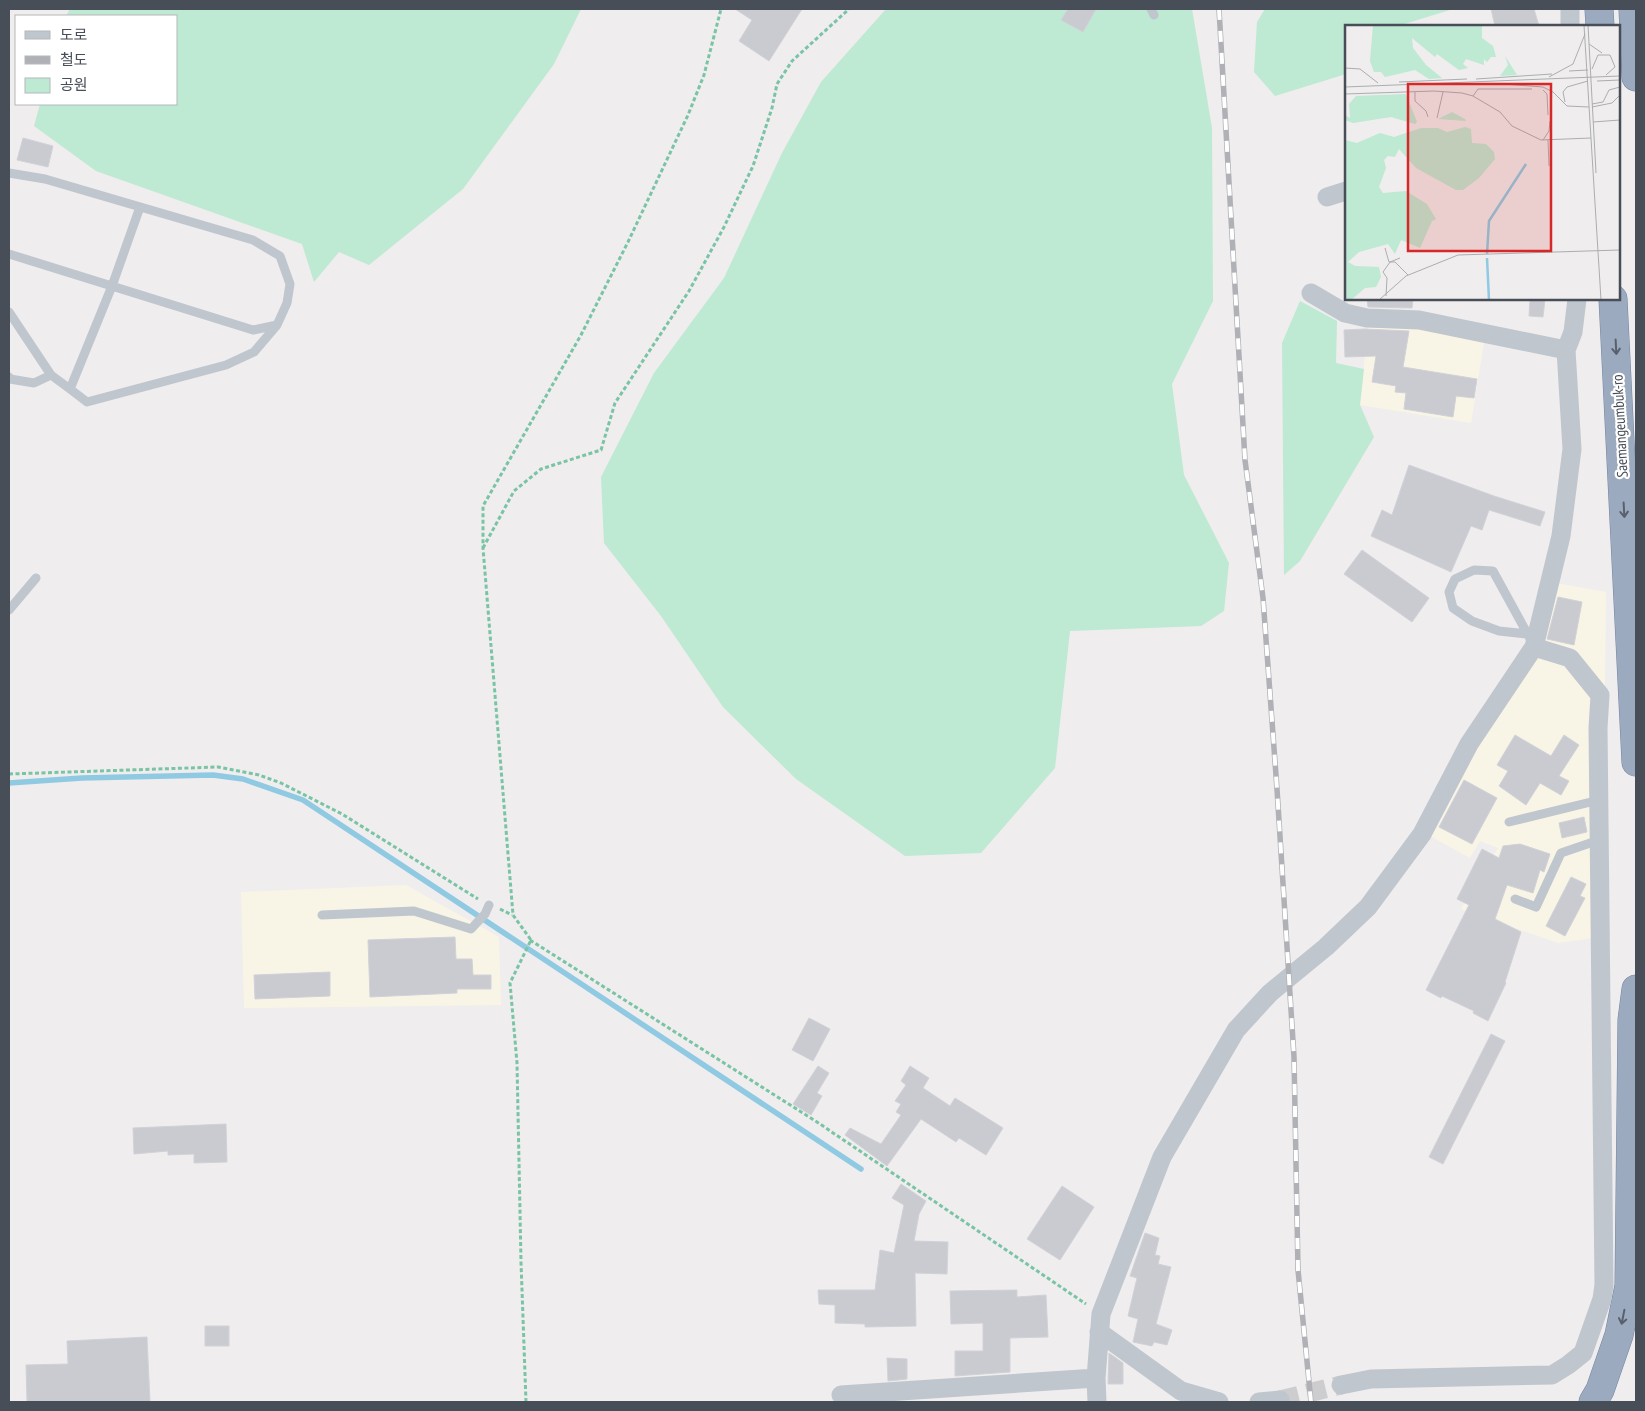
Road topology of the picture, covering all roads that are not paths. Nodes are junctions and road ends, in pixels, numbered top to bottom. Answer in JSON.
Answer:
{"nodes":[{"id":1,"x":1570,"y":9,"type":"edge"},
{"id":2,"x":1599,"y":9,"type":"edge"},
{"id":3,"x":1633,"y":9,"type":"edge"},
{"id":4,"x":1570,"y":25,"type":"edge"},
{"id":5,"x":1600,"y":25,"type":"edge"},
{"id":6,"x":1636,"y":77,"type":"edge"},
{"id":7,"x":9,"y":173,"type":"edge"},
{"id":8,"x":1345,"y":191,"type":"edge"},
{"id":9,"x":1327,"y":197,"type":"dead end"},
{"id":10,"x":140,"y":207,"type":"junction"},
{"id":11,"x":9,"y":254,"type":"edge"},
{"id":12,"x":112,"y":286,"type":"junction"},
{"id":13,"x":1311,"y":293,"type":"dead end"},
{"id":14,"x":1577,"y":300,"type":"edge"},
{"id":15,"x":1613,"y":300,"type":"edge"},
{"id":16,"x":9,"y":312,"type":"edge"},
{"id":17,"x":277,"y":325,"type":"junction"},
{"id":18,"x":1566,"y":350,"type":"junction"},
{"id":19,"x":52,"y":375,"type":"junction"},
{"id":20,"x":9,"y":377,"type":"edge"},
{"id":21,"x":70,"y":389,"type":"junction"},
{"id":22,"x":36,"y":578,"type":"dead end"},
{"id":23,"x":9,"y":610,"type":"edge"},
{"id":24,"x":1531,"y":640,"type":"junction"},
{"id":25,"x":1636,"y":762,"type":"edge"},
{"id":26,"x":1599,"y":800,"type":"junction"},
{"id":27,"x":1509,"y":822,"type":"dead end"},
{"id":28,"x":1599,"y":840,"type":"junction"},
{"id":29,"x":1516,"y":900,"type":"dead end"},
{"id":30,"x":487,"y":910,"type":"road end"},
{"id":31,"x":322,"y":915,"type":"dead end"},
{"id":32,"x":1636,"y":990,"type":"edge"},
{"id":33,"x":1100,"y":1323,"type":"junction"},
{"id":34,"x":1096,"y":1378,"type":"junction"},
{"id":35,"x":1341,"y":1385,"type":"tunnel mouth"},
{"id":36,"x":841,"y":1395,"type":"dead end"},
{"id":37,"x":1280,"y":1400,"type":"dead end"},
{"id":38,"x":1097,"y":1402,"type":"edge"},
{"id":39,"x":1219,"y":1402,"type":"edge"},
{"id":40,"x":1259,"y":1402,"type":"edge"},
{"id":41,"x":1593,"y":1402,"type":"edge"}],
"edges":[{"from":1,"to":4,"type":"street"},
{"from":2,"to":5,"type":"highway"},
{"from":3,"to":6,"type":"highway"},
{"from":7,"to":10,"type":"lane"},
{"from":8,"to":9,"type":"street"},
{"from":10,"to":12,"type":"lane"},
{"from":10,"to":17,"type":"lane"},
{"from":11,"to":12,"type":"lane"},
{"from":12,"to":17,"type":"lane"},
{"from":12,"to":21,"type":"lane"},
{"from":13,"to":18,"type":"street"},
{"from":14,"to":18,"type":"street"},
{"from":15,"to":25,"type":"highway","name":"Saemangeumbuk-ro","one_way":true},
{"from":16,"to":19,"type":"lane"},
{"from":17,"to":21,"type":"lane"},
{"from":18,"to":24,"type":"street"},
{"from":19,"to":20,"type":"lane"},
{"from":19,"to":21,"type":"lane"},
{"from":22,"to":23,"type":"lane"},
{"from":24,"to":24,"type":"lane"},
{"from":24,"to":26,"type":"street"},
{"from":24,"to":33,"type":"street"},
{"from":26,"to":27,"type":"lane"},
{"from":26,"to":28,"type":"street"},
{"from":28,"to":29,"type":"lane"},
{"from":28,"to":35,"type":"street"},
{"from":30,"to":31,"type":"lane"},
{"from":32,"to":41,"type":"highway","one_way":true},
{"from":33,"to":34,"type":"street"},
{"from":33,"to":39,"type":"street"},
{"from":34,"to":36,"type":"street"},
{"from":34,"to":38,"type":"street"},
{"from":37,"to":40,"type":"street"}]}
